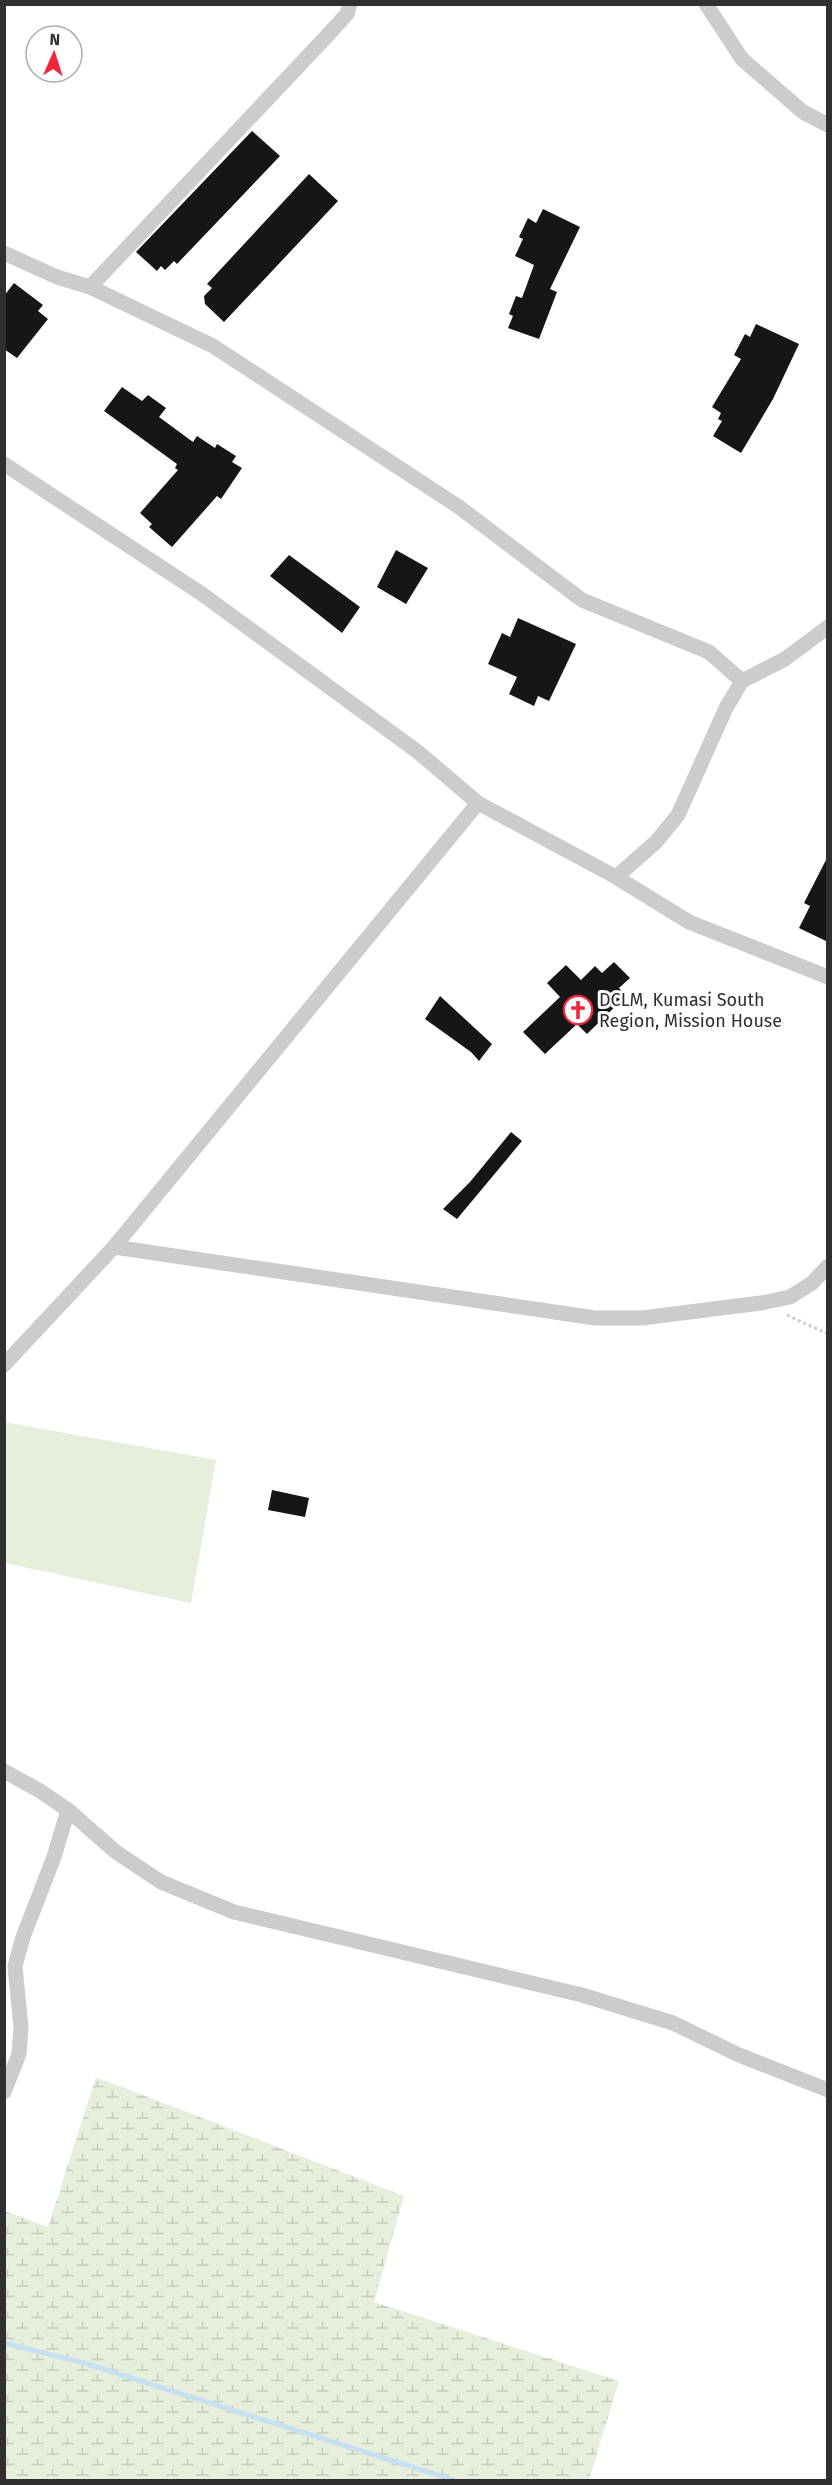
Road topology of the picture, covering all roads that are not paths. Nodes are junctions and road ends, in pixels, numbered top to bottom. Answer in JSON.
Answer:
{"nodes":[{"id":1,"x":350,"y":4,"type":"edge"},
{"id":2,"x":706,"y":4,"type":"edge"},
{"id":3,"x":828,"y":126,"type":"edge"},
{"id":4,"x":4,"y":253,"type":"edge"},
{"id":5,"x":90,"y":287,"type":"junction"},
{"id":6,"x":4,"y":464,"type":"edge"},
{"id":7,"x":828,"y":627,"type":"edge"},
{"id":8,"x":742,"y":681,"type":"junction"},
{"id":9,"x":478,"y":803,"type":"junction"},
{"id":10,"x":616,"y":877,"type":"junction"},
{"id":11,"x":828,"y":977,"type":"edge"},
{"id":12,"x":114,"y":1247,"type":"junction"},
{"id":13,"x":828,"y":1266,"type":"edge"},
{"id":14,"x":4,"y":1365,"type":"edge"},
{"id":15,"x":4,"y":1771,"type":"edge"},
{"id":16,"x":68,"y":1810,"type":"junction"},
{"id":17,"x":828,"y":2090,"type":"edge"},
{"id":18,"x":4,"y":2092,"type":"edge"}],
"edges":[{"from":1,"to":5,"type":"street"},
{"from":2,"to":3,"type":"street"},
{"from":4,"to":5,"type":"street"},
{"from":5,"to":8,"type":"street"},
{"from":6,"to":9,"type":"street"},
{"from":7,"to":8,"type":"street"},
{"from":8,"to":10,"type":"street"},
{"from":9,"to":10,"type":"street"},
{"from":9,"to":12,"type":"street"},
{"from":10,"to":11,"type":"street"},
{"from":12,"to":13,"type":"street"},
{"from":12,"to":14,"type":"street"},
{"from":15,"to":16,"type":"street"},
{"from":16,"to":17,"type":"street"},
{"from":16,"to":18,"type":"street"}]}
